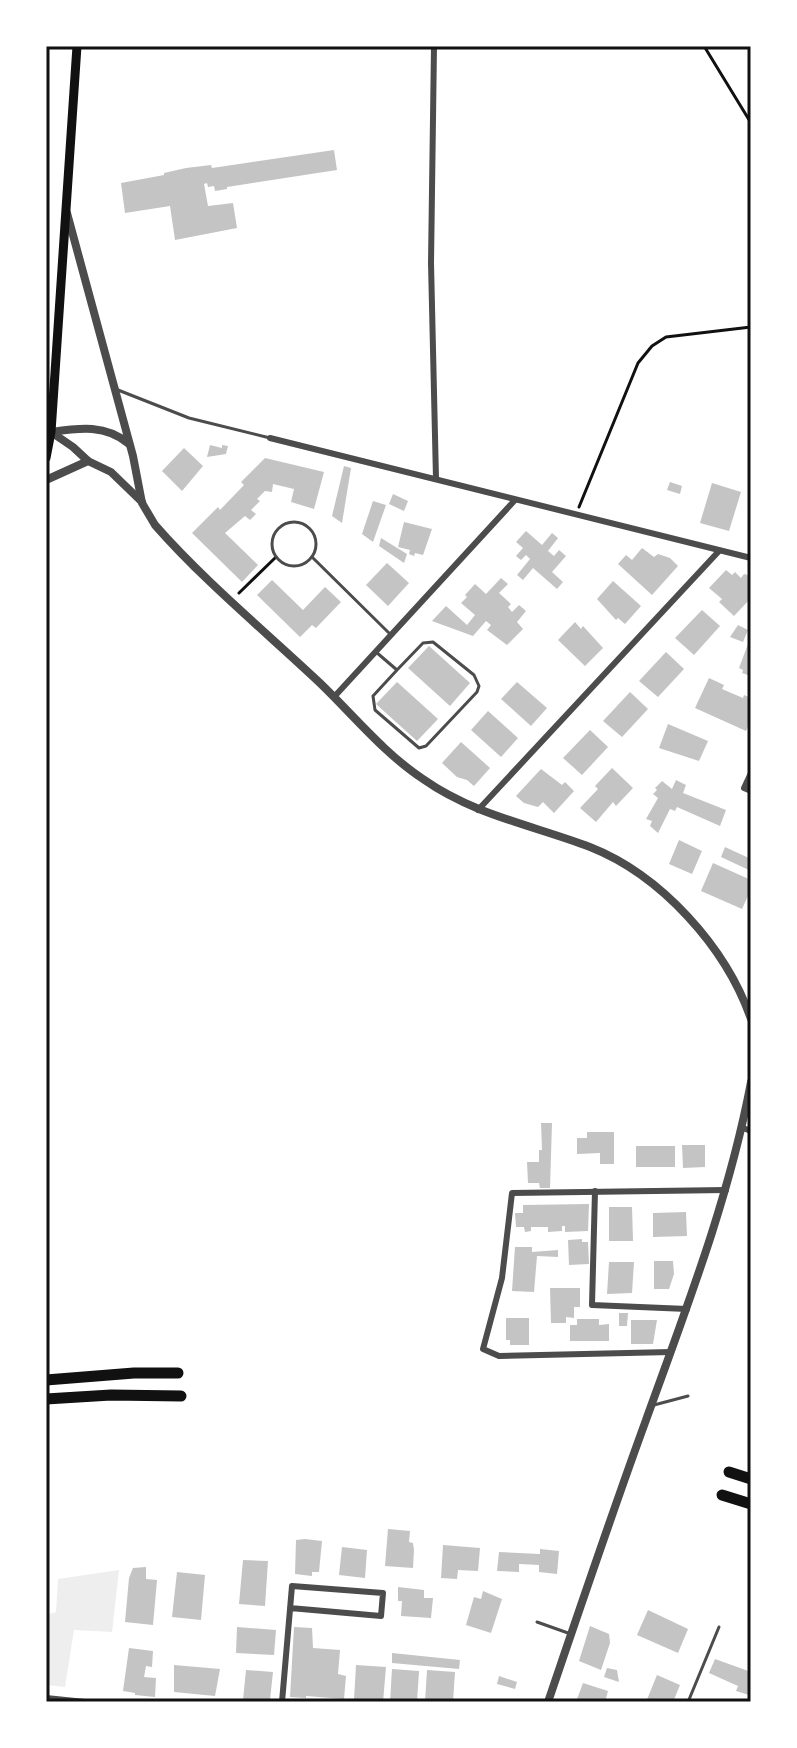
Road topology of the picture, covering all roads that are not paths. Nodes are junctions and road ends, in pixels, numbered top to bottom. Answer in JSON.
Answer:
{"nodes":[{"id":1,"x":77,"y":46,"type":"edge"},
{"id":2,"x":434,"y":46,"type":"edge"},
{"id":3,"x":67,"y":213,"type":"junction"},
{"id":4,"x":113,"y":388,"type":"junction"},
{"id":5,"x":51,"y":432,"type":"junction"},
{"id":6,"x":270,"y":438,"type":"joint"},
{"id":7,"x":130,"y":444,"type":"junction"},
{"id":8,"x":46,"y":458,"type":"edge"},
{"id":9,"x":88,"y":461,"type":"junction"},
{"id":10,"x":436,"y":479,"type":"junction"},
{"id":11,"x":46,"y":480,"type":"edge"},
{"id":12,"x":515,"y":500,"type":"junction"},
{"id":13,"x":142,"y":503,"type":"junction"},
{"id":14,"x":719,"y":551,"type":"junction"},
{"id":15,"x":312,"y":557,"type":"junction"},
{"id":16,"x":751,"y":558,"type":"edge"},
{"id":17,"x":391,"y":635,"type":"junction"},
{"id":18,"x":376,"y":652,"type":"junction"},
{"id":19,"x":397,"y":670,"type":"junction"},
{"id":20,"x":334,"y":697,"type":"junction"},
{"id":21,"x":751,"y":773,"type":"edge"},
{"id":22,"x":751,"y":791,"type":"edge"},
{"id":23,"x":478,"y":810,"type":"junction"},
{"id":24,"x":751,"y":1019,"type":"edge"},
{"id":25,"x":751,"y":1082,"type":"edge"},
{"id":26,"x":747,"y":1129,"type":"edge"},
{"id":27,"x":726,"y":1190,"type":"junction"},
{"id":28,"x":595,"y":1191,"type":"junction"},
{"id":29,"x":687,"y":1309,"type":"junction"},
{"id":30,"x":671,"y":1352,"type":"junction"},
{"id":31,"x":178,"y":1373,"type":"dead end"},
{"id":32,"x":46,"y":1380,"type":"edge"},
{"id":33,"x":181,"y":1396,"type":"dead end"},
{"id":34,"x":688,"y":1396,"type":"dead end"},
{"id":35,"x":46,"y":1399,"type":"edge"},
{"id":36,"x":651,"y":1406,"type":"junction"},
{"id":37,"x":729,"y":1472,"type":"dead end"},
{"id":38,"x":751,"y":1479,"type":"edge"},
{"id":39,"x":722,"y":1495,"type":"dead end"},
{"id":40,"x":751,"y":1504,"type":"edge"},
{"id":41,"x":290,"y":1608,"type":"junction"},
{"id":42,"x":537,"y":1622,"type":"dead end"},
{"id":43,"x":719,"y":1627,"type":"dead end"},
{"id":44,"x":571,"y":1634,"type":"junction"},
{"id":45,"x":46,"y":1698,"type":"edge"},
{"id":46,"x":85,"y":1702,"type":"edge"},
{"id":47,"x":282,"y":1702,"type":"edge"},
{"id":48,"x":548,"y":1702,"type":"edge"},
{"id":49,"x":688,"y":1702,"type":"edge"}],
"edges":[{"from":1,"to":3,"type":"main road"},
{"from":2,"to":10,"type":"street"},
{"from":3,"to":4,"type":"street"},
{"from":3,"to":5,"type":"main road"},
{"from":4,"to":6,"type":"lane"},
{"from":4,"to":7,"type":"street"},
{"from":5,"to":7,"type":"street"},
{"from":5,"to":8,"type":"main road"},
{"from":5,"to":9,"type":"street"},
{"from":6,"to":10,"type":"street"},
{"from":7,"to":13,"type":"street"},
{"from":9,"to":11,"type":"street"},
{"from":9,"to":13,"type":"street"},
{"from":10,"to":12,"type":"street"},
{"from":12,"to":14,"type":"street"},
{"from":12,"to":17,"type":"street"},
{"from":13,"to":20,"type":"street"},
{"from":14,"to":16,"type":"street"},
{"from":14,"to":23,"type":"street"},
{"from":15,"to":15,"type":"lane"},
{"from":15,"to":17,"type":"lane"},
{"from":17,"to":18,"type":"street"},
{"from":18,"to":19,"type":"lane"},
{"from":18,"to":20,"type":"street"},
{"from":19,"to":19,"type":"lane"},
{"from":20,"to":23,"type":"street"},
{"from":21,"to":22,"type":"street"},
{"from":23,"to":24,"type":"street"},
{"from":25,"to":26,"type":"street"},
{"from":26,"to":27,"type":"street"},
{"from":27,"to":28,"type":"street"},
{"from":27,"to":29,"type":"street"},
{"from":28,"to":29,"type":"street"},
{"from":28,"to":30,"type":"street"},
{"from":29,"to":30,"type":"street"},
{"from":30,"to":36,"type":"street"},
{"from":31,"to":32,"type":"highway"},
{"from":33,"to":35,"type":"highway"},
{"from":34,"to":36,"type":"lane"},
{"from":36,"to":44,"type":"street"},
{"from":37,"to":38,"type":"highway"},
{"from":39,"to":40,"type":"highway"},
{"from":41,"to":41,"type":"street"},
{"from":41,"to":47,"type":"street"},
{"from":42,"to":44,"type":"lane"},
{"from":43,"to":49,"type":"lane"},
{"from":44,"to":48,"type":"street"},
{"from":45,"to":46,"type":"street"}]}
